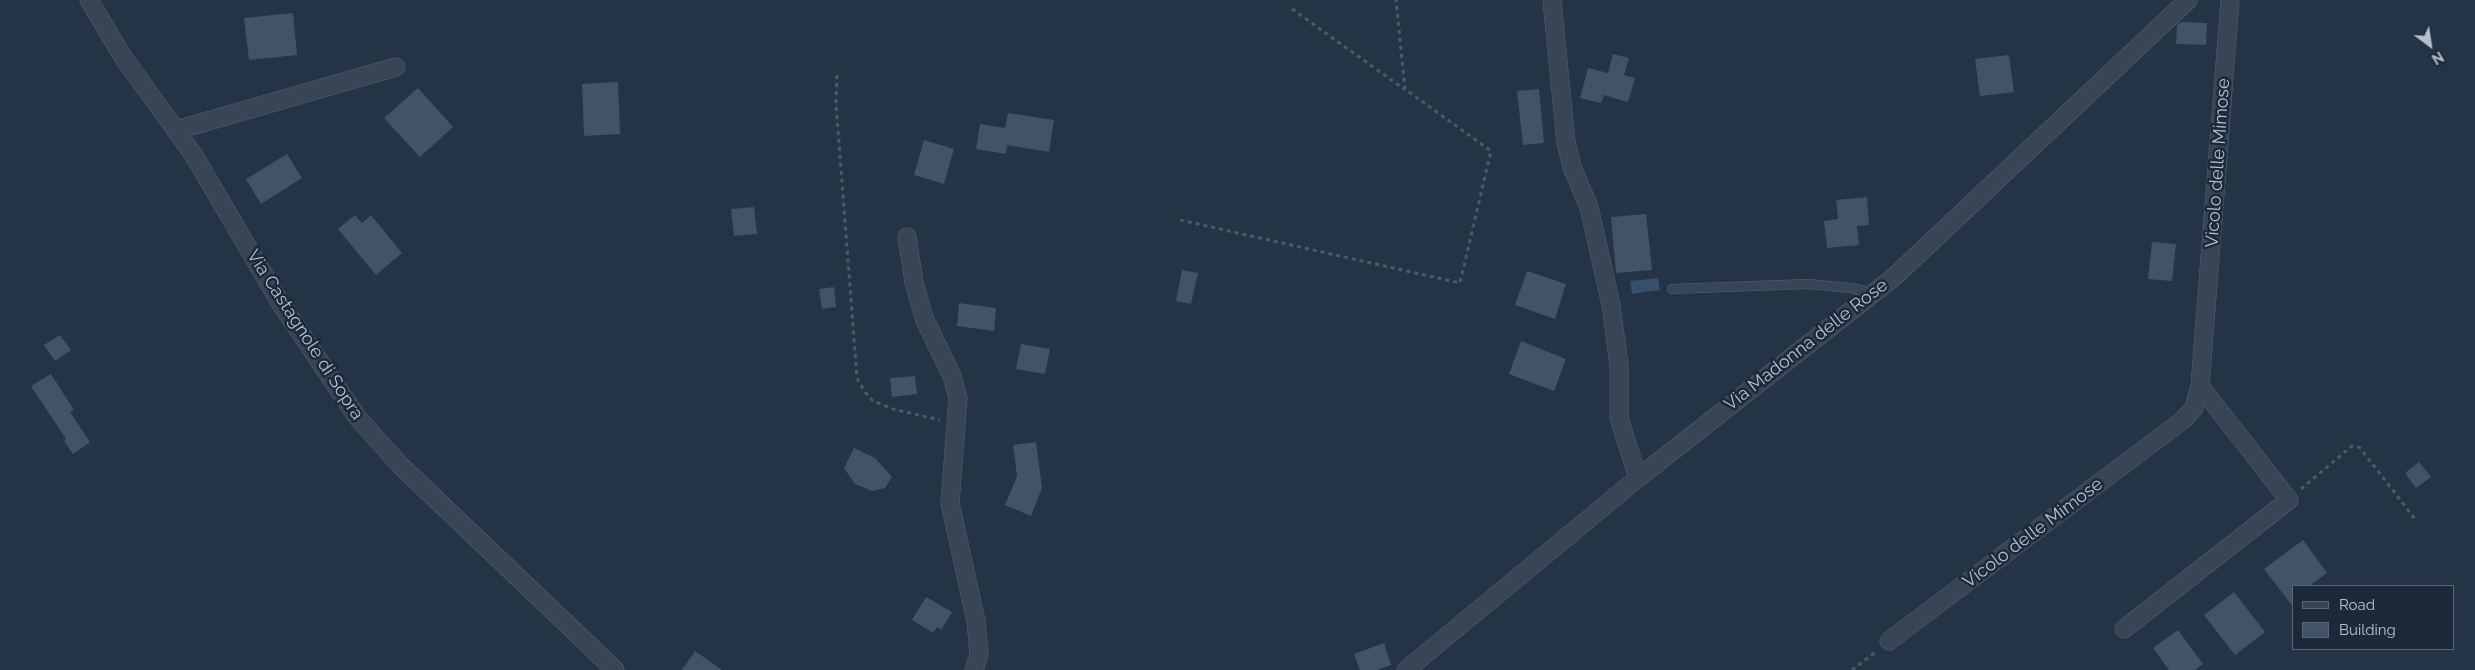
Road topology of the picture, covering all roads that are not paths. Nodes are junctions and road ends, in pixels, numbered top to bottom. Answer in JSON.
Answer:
{"nodes":[{"id":1,"x":89,"y":0,"type":"edge"},
{"id":2,"x":1552,"y":0,"type":"edge"},
{"id":3,"x":2188,"y":0,"type":"edge"},
{"id":4,"x":2230,"y":0,"type":"edge"},
{"id":5,"x":396,"y":67,"type":"dead end"},
{"id":6,"x":177,"y":130,"type":"junction"},
{"id":7,"x":907,"y":237,"type":"dead end"},
{"id":8,"x":1672,"y":289,"type":"dead end"},
{"id":9,"x":1874,"y":293,"type":"junction"},
{"id":10,"x":2200,"y":386,"type":"junction"},
{"id":11,"x":1638,"y":478,"type":"junction"},
{"id":12,"x":2124,"y":629,"type":"dead end"},
{"id":13,"x":1889,"y":642,"type":"road end"},
{"id":14,"x":615,"y":670,"type":"edge"},
{"id":15,"x":974,"y":670,"type":"edge"},
{"id":16,"x":1406,"y":670,"type":"edge"}],
"edges":[{"from":1,"to":6,"type":"street","name":"Via Castagnole di Sopra"},
{"from":2,"to":11,"type":"street"},
{"from":3,"to":9,"type":"street","name":"Via Madonna delle Rose"},
{"from":4,"to":10,"type":"street","name":"Vicolo delle Mimose"},
{"from":5,"to":6,"type":"street"},
{"from":6,"to":14,"type":"street","name":"Via Castagnole di Sopra"},
{"from":7,"to":15,"type":"street"},
{"from":8,"to":9,"type":"lane"},
{"from":9,"to":11,"type":"street","name":"Via Madonna delle Rose"},
{"from":10,"to":12,"type":"street"},
{"from":10,"to":13,"type":"street","name":"Vicolo delle Mimose"},
{"from":11,"to":16,"type":"street","name":"Via Madonna delle Rose"}]}
